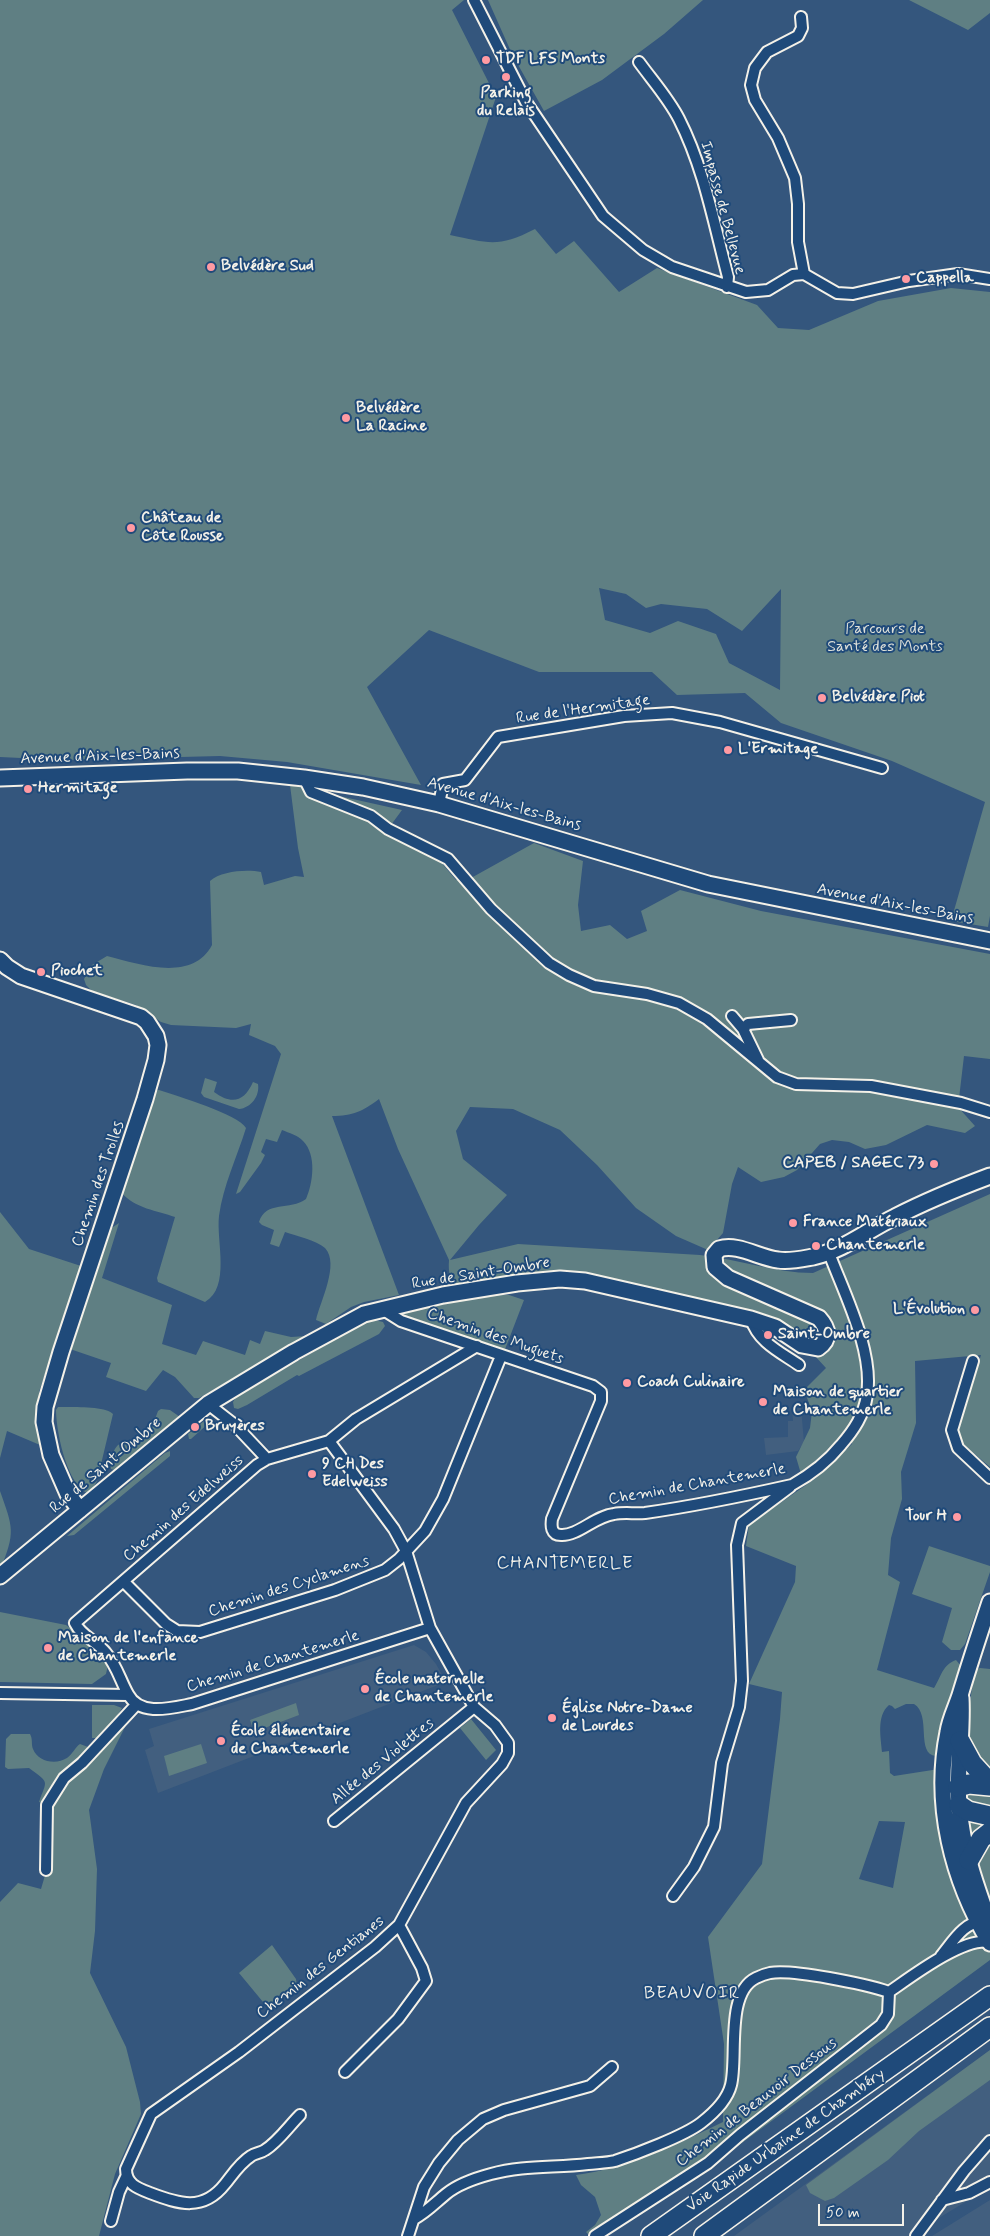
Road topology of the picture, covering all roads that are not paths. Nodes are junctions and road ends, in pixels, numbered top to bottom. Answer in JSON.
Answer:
{"nodes":[{"id":1,"x":474,"y":0,"type":"edge"},
{"id":2,"x":801,"y":17,"type":"dead end"},
{"id":3,"x":639,"y":62,"type":"dead end"},
{"id":4,"x":804,"y":274,"type":"junction"},
{"id":5,"x":990,"y":279,"type":"edge"},
{"id":6,"x":726,"y":287,"type":"junction"},
{"id":7,"x":882,"y":768,"type":"dead end"},
{"id":8,"x":0,"y":778,"type":"edge"},
{"id":9,"x":304,"y":778,"type":"junction"},
{"id":10,"x":439,"y":804,"type":"junction"},
{"id":11,"x":990,"y":941,"type":"edge"},
{"id":12,"x":0,"y":960,"type":"edge"},
{"id":13,"x":732,"y":1016,"type":"dead end"},
{"id":14,"x":791,"y":1020,"type":"dead end"},
{"id":15,"x":743,"y":1029,"type":"junction"},
{"id":16,"x":761,"y":1065,"type":"junction"},
{"id":17,"x":990,"y":1112,"type":"edge"},
{"id":18,"x":990,"y":1176,"type":"edge"},
{"id":19,"x":829,"y":1253,"type":"junction"},
{"id":20,"x":381,"y":1309,"type":"junction"},
{"id":21,"x":751,"y":1319,"type":"junction"},
{"id":22,"x":477,"y":1346,"type":"junction"},
{"id":23,"x":501,"y":1356,"type":"junction"},
{"id":24,"x":973,"y":1361,"type":"dead end"},
{"id":25,"x":799,"y":1365,"type":"dead end"},
{"id":26,"x":208,"y":1404,"type":"junction"},
{"id":27,"x":329,"y":1441,"type":"junction"},
{"id":28,"x":267,"y":1459,"type":"junction"},
{"id":29,"x":990,"y":1478,"type":"edge"},
{"id":30,"x":792,"y":1485,"type":"junction"},
{"id":31,"x":80,"y":1510,"type":"junction"},
{"id":32,"x":553,"y":1532,"type":"joint"},
{"id":33,"x":406,"y":1551,"type":"junction"},
{"id":34,"x":0,"y":1576,"type":"edge"},
{"id":35,"x":124,"y":1582,"type":"junction"},
{"id":36,"x":990,"y":1602,"type":"edge"},
{"id":37,"x":430,"y":1628,"type":"junction"},
{"id":38,"x":0,"y":1693,"type":"edge"},
{"id":39,"x":128,"y":1694,"type":"junction"},
{"id":40,"x":961,"y":1694,"type":"junction"},
{"id":41,"x":136,"y":1704,"type":"junction"},
{"id":42,"x":474,"y":1707,"type":"junction"},
{"id":43,"x":960,"y":1741,"type":"junction"},
{"id":44,"x":990,"y":1782,"type":"edge"},
{"id":45,"x":990,"y":1786,"type":"edge"},
{"id":46,"x":953,"y":1797,"type":"junction"},
{"id":47,"x":990,"y":1816,"type":"edge"},
{"id":48,"x":334,"y":1821,"type":"dead end"},
{"id":49,"x":990,"y":1832,"type":"edge"},
{"id":50,"x":969,"y":1860,"type":"junction"},
{"id":51,"x":46,"y":1870,"type":"dead end"},
{"id":52,"x":673,"y":1896,"type":"dead end"},
{"id":53,"x":399,"y":1925,"type":"junction"},
{"id":54,"x":986,"y":1933,"type":"edge"},
{"id":55,"x":936,"y":1960,"type":"junction"},
{"id":56,"x":990,"y":1985,"type":"edge"},
{"id":57,"x":889,"y":1992,"type":"junction"},
{"id":58,"x":990,"y":1996,"type":"edge"},
{"id":59,"x":990,"y":2027,"type":"edge"},
{"id":60,"x":921,"y":2046,"type":"junction"},
{"id":61,"x":612,"y":2067,"type":"dead end"},
{"id":62,"x":345,"y":2072,"type":"dead end"},
{"id":63,"x":300,"y":2115,"type":"dead end"},
{"id":64,"x":990,"y":2141,"type":"edge"},
{"id":65,"x":126,"y":2177,"type":"junction"},
{"id":66,"x":990,"y":2182,"type":"edge"},
{"id":67,"x":942,"y":2200,"type":"junction"},
{"id":68,"x":414,"y":2219,"type":"junction"},
{"id":69,"x":111,"y":2220,"type":"dead end"},
{"id":70,"x":408,"y":2236,"type":"edge"},
{"id":71,"x":594,"y":2236,"type":"edge"},
{"id":72,"x":651,"y":2236,"type":"edge"},
{"id":73,"x":704,"y":2236,"type":"edge"},
{"id":74,"x":916,"y":2236,"type":"edge"}],
"edges":[{"from":1,"to":6,"type":"street"},
{"from":2,"to":4,"type":"street"},
{"from":3,"to":6,"type":"street","name":"Impasse de Bellevue"},
{"from":4,"to":5,"type":"street"},
{"from":4,"to":6,"type":"street"},
{"from":7,"to":10,"type":"street","name":"Rue de l'Hermitage"},
{"from":8,"to":9,"type":"street","name":"Avenue d'Aix-les-Bains"},
{"from":9,"to":10,"type":"street","name":"Avenue d'Aix-les-Bains"},
{"from":9,"to":16,"type":"street"},
{"from":10,"to":11,"type":"street","name":"Avenue d'Aix-les-Bains"},
{"from":12,"to":31,"type":"street","name":"Chemin des Trolles"},
{"from":13,"to":15,"type":"street"},
{"from":14,"to":15,"type":"street"},
{"from":15,"to":16,"type":"street"},
{"from":16,"to":17,"type":"street"},
{"from":18,"to":19,"type":"street"},
{"from":19,"to":21,"type":"street","name":"Rue de Saint-Ombre"},
{"from":19,"to":30,"type":"street","name":"Chemin de Chantemerle"},
{"from":20,"to":21,"type":"street","name":"Rue de Saint-Ombre"},
{"from":20,"to":22,"type":"street","name":"Chemin des Muguets"},
{"from":20,"to":26,"type":"street","name":"Rue de Saint-Ombre"},
{"from":21,"to":25,"type":"street"},
{"from":22,"to":23,"type":"street","name":"Chemin des Muguets"},
{"from":22,"to":27,"type":"street","name":"Chemin des Edelweiss"},
{"from":23,"to":32,"type":"street","name":"Chemin des Muguets"},
{"from":23,"to":33,"type":"street","name":"Chemin des Cyclamens"},
{"from":24,"to":29,"type":"street"},
{"from":26,"to":28,"type":"street"},
{"from":26,"to":31,"type":"street","name":"Rue de Saint-Ombre"},
{"from":27,"to":28,"type":"street","name":"Chemin des Edelweiss"},
{"from":27,"to":33,"type":"street","name":"Chemin des Gentianes"},
{"from":28,"to":35,"type":"street","name":"Chemin des Edelweiss"},
{"from":30,"to":32,"type":"street","name":"Chemin de Chantemerle"},
{"from":30,"to":52,"type":"street"},
{"from":31,"to":34,"type":"street","name":"Rue de Saint-Ombre"},
{"from":33,"to":35,"type":"street","name":"Chemin des Cyclamens"},
{"from":33,"to":37,"type":"street","name":"Chemin des Gentianes"},
{"from":35,"to":39,"type":"street","name":"Chemin des Edelweiss"},
{"from":36,"to":40,"type":"street"},
{"from":37,"to":41,"type":"street","name":"Chemin de Chantemerle"},
{"from":37,"to":42,"type":"street","name":"Chemin des Gentianes"},
{"from":38,"to":39,"type":"street"},
{"from":39,"to":41,"type":"street"},
{"from":40,"to":43,"type":"street"},
{"from":40,"to":46,"type":"street"},
{"from":41,"to":51,"type":"street"},
{"from":42,"to":48,"type":"street","name":"Allée des Violettes"},
{"from":42,"to":53,"type":"street","name":"Chemin des Gentianes"},
{"from":43,"to":44,"type":"highway"},
{"from":43,"to":46,"type":"street"},
{"from":45,"to":46,"type":"highway"},
{"from":46,"to":47,"type":"highway"},
{"from":46,"to":50,"type":"street"},
{"from":46,"to":54,"type":"street"},
{"from":49,"to":50,"type":"highway"},
{"from":50,"to":54,"type":"street"},
{"from":53,"to":62,"type":"street"},
{"from":53,"to":65,"type":"street","name":"Chemin des Gentianes"},
{"from":54,"to":55,"type":"street"},
{"from":54,"to":55,"type":"street"},
{"from":55,"to":57,"type":"street"},
{"from":56,"to":60,"type":"highway"},
{"from":57,"to":68,"type":"street"},
{"from":57,"to":71,"type":"street","name":"Chemin de Beauvoir Dessous"},
{"from":58,"to":60,"type":"highway"},
{"from":59,"to":73,"type":"highway","name":"Voie Rapide Urbaine de Chambéry"},
{"from":60,"to":72,"type":"highway","name":"Voie Rapide Urbaine de Chambéry"},
{"from":61,"to":68,"type":"street"},
{"from":63,"to":65,"type":"street"},
{"from":64,"to":67,"type":"street"},
{"from":65,"to":69,"type":"street","name":"Chemin des Gentianes"},
{"from":66,"to":67,"type":"street"},
{"from":67,"to":74,"type":"street"},
{"from":68,"to":70,"type":"street"}]}
